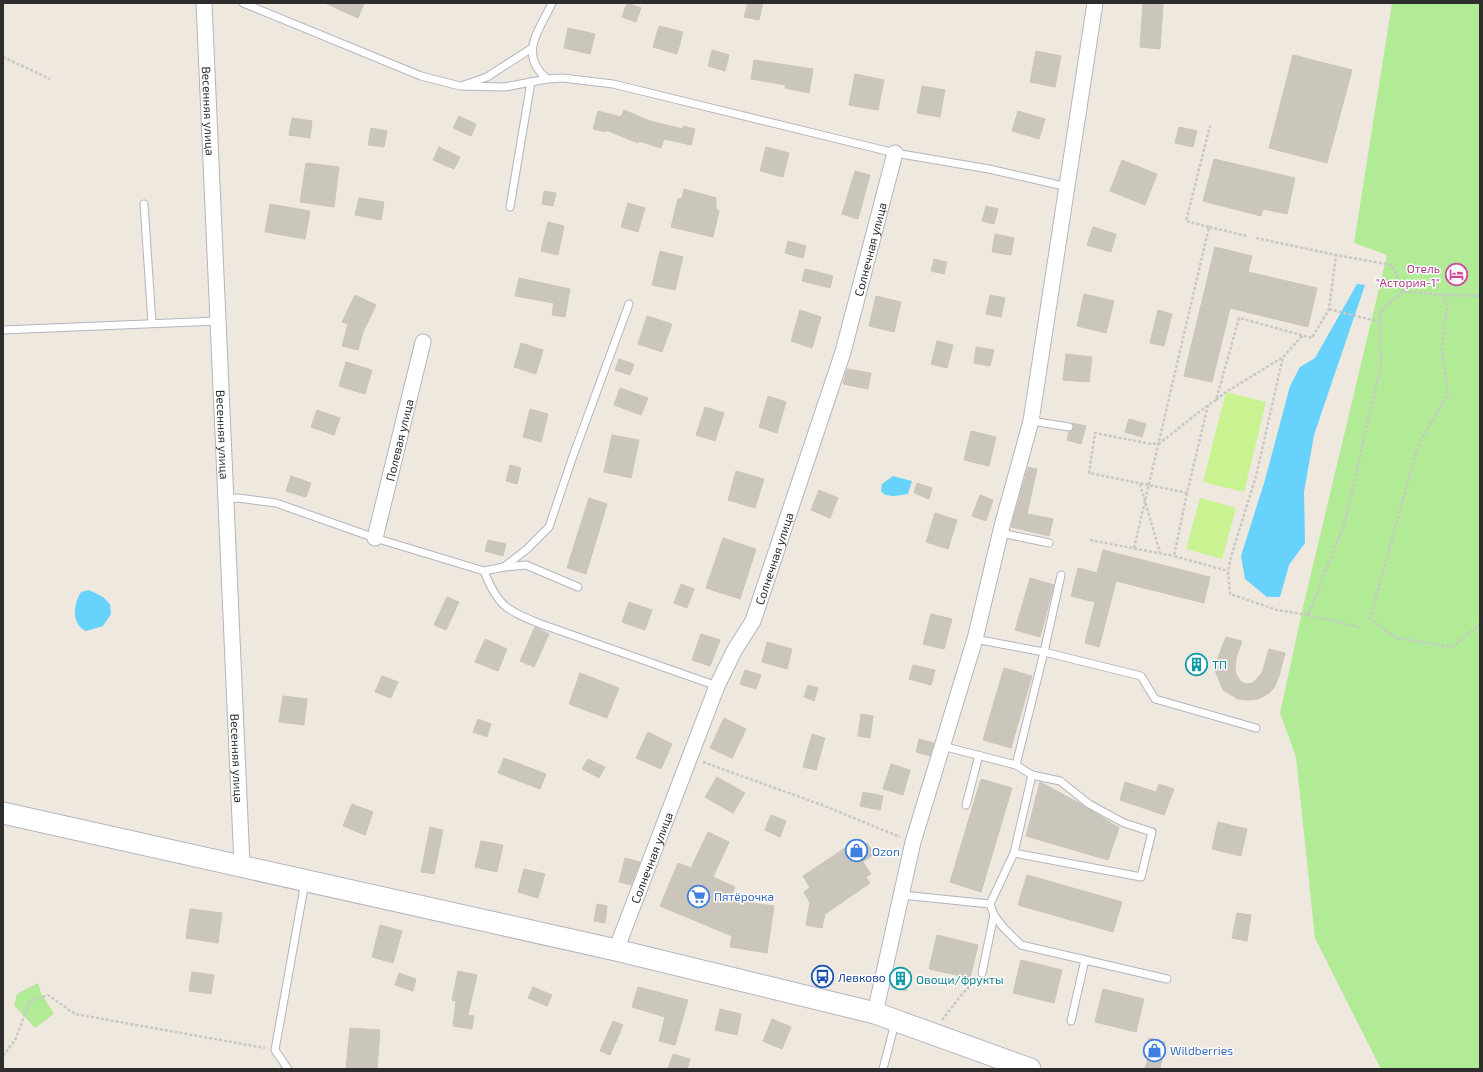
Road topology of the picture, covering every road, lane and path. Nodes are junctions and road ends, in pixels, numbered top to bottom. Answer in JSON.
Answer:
{"nodes":[{"id":1,"x":204,"y":3,"type":"edge"},
{"id":2,"x":243,"y":3,"type":"edge"},
{"id":3,"x":552,"y":3,"type":"edge"},
{"id":4,"x":1095,"y":3,"type":"edge"},
{"id":5,"x":532,"y":48,"type":"junction"},
{"id":6,"x":3,"y":57,"type":"edge"},
{"id":7,"x":50,"y":79,"type":"dead end"},
{"id":8,"x":547,"y":79,"type":"junction"},
{"id":9,"x":531,"y":82,"type":"junction"},
{"id":10,"x":460,"y":86,"type":"junction"},
{"id":11,"x":1210,"y":126,"type":"dead end"},
{"id":12,"x":895,"y":153,"type":"junction"},
{"id":13,"x":1068,"y":187,"type":"junction"},
{"id":14,"x":144,"y":204,"type":"dead end"},
{"id":15,"x":510,"y":207,"type":"dead end"},
{"id":16,"x":1210,"y":227,"type":"junction"},
{"id":17,"x":1247,"y":236,"type":"dead end"},
{"id":18,"x":1256,"y":238,"type":"dead end"},
{"id":19,"x":1336,"y":255,"type":"junction"},
{"id":20,"x":1403,"y":291,"type":"junction"},
{"id":21,"x":1443,"y":295,"type":"junction"},
{"id":22,"x":1480,"y":296,"type":"edge"},
{"id":23,"x":629,"y":304,"type":"dead end"},
{"id":24,"x":1329,"y":309,"type":"junction"},
{"id":25,"x":217,"y":321,"type":"junction"},
{"id":26,"x":1380,"y":322,"type":"junction"},
{"id":27,"x":152,"y":323,"type":"junction"},
{"id":28,"x":3,"y":330,"type":"edge"},
{"id":29,"x":1302,"y":336,"type":"junction"},
{"id":30,"x":423,"y":342,"type":"dead end"},
{"id":31,"x":1283,"y":358,"type":"junction"},
{"id":32,"x":1216,"y":400,"type":"junction"},
{"id":33,"x":1208,"y":405,"type":"junction"},
{"id":34,"x":1031,"y":420,"type":"junction"},
{"id":35,"x":1069,"y":427,"type":"dead end"},
{"id":36,"x":1160,"y":443,"type":"junction"},
{"id":37,"x":1140,"y":484,"type":"junction"},
{"id":38,"x":1149,"y":486,"type":"junction"},
{"id":39,"x":1187,"y":493,"type":"junction"},
{"id":40,"x":224,"y":499,"type":"junction"},
{"id":41,"x":1145,"y":503,"type":"junction"},
{"id":42,"x":1001,"y":533,"type":"junction"},
{"id":43,"x":375,"y":538,"type":"junction"},
{"id":44,"x":1090,"y":540,"type":"dead end"},
{"id":45,"x":1049,"y":543,"type":"dead end"},
{"id":46,"x":1134,"y":548,"type":"junction"},
{"id":47,"x":1160,"y":554,"type":"junction"},
{"id":48,"x":1174,"y":556,"type":"junction"},
{"id":49,"x":504,"y":567,"type":"junction"},
{"id":50,"x":484,"y":571,"type":"junction"},
{"id":51,"x":1228,"y":571,"type":"junction"},
{"id":52,"x":1061,"y":575,"type":"dead end"},
{"id":53,"x":578,"y":587,"type":"dead end"},
{"id":54,"x":1308,"y":615,"type":"junction"},
{"id":55,"x":1480,"y":624,"type":"edge"},
{"id":56,"x":1359,"y":627,"type":"dead end"},
{"id":57,"x":976,"y":638,"type":"junction"},
{"id":58,"x":1044,"y":652,"type":"junction"},
{"id":59,"x":717,"y":686,"type":"junction"},
{"id":60,"x":1256,"y":728,"type":"dead end"},
{"id":61,"x":942,"y":746,"type":"junction"},
{"id":62,"x":979,"y":755,"type":"junction"},
{"id":63,"x":690,"y":757,"type":"junction"},
{"id":64,"x":1016,"y":765,"type":"junction"},
{"id":65,"x":1032,"y":776,"type":"junction"},
{"id":66,"x":966,"y":805,"type":"dead end"},
{"id":67,"x":3,"y":812,"type":"edge"},
{"id":68,"x":913,"y":842,"type":"junction"},
{"id":69,"x":1014,"y":853,"type":"junction"},
{"id":70,"x":242,"y":865,"type":"junction"},
{"id":71,"x":305,"y":880,"type":"junction"},
{"id":72,"x":902,"y":895,"type":"junction"},
{"id":73,"x":990,"y":904,"type":"junction"},
{"id":74,"x":994,"y":915,"type":"junction"},
{"id":75,"x":616,"y":950,"type":"junction"},
{"id":76,"x":1085,"y":960,"type":"junction"},
{"id":77,"x":982,"y":973,"type":"joint"},
{"id":78,"x":1167,"y":978,"type":"dead end"},
{"id":79,"x":875,"y":1013,"type":"junction"},
{"id":80,"x":1071,"y":1021,"type":"dead end"},
{"id":81,"x":895,"y":1022,"type":"junction"},
{"id":82,"x":933,"y":1034,"type":"junction"},
{"id":83,"x":276,"y":1050,"type":"junction"},
{"id":84,"x":3,"y":1056,"type":"edge"},
{"id":85,"x":288,"y":1069,"type":"edge"},
{"id":86,"x":883,"y":1069,"type":"edge"},
{"id":87,"x":1030,"y":1069,"type":"edge"}],
"edges":[{"from":1,"to":25,"type":"street","name":"Весенняя улица"},
{"from":2,"to":10,"type":"lane"},
{"from":3,"to":5,"type":"lane"},
{"from":4,"to":13,"type":"street"},
{"from":5,"to":8,"type":"lane"},
{"from":5,"to":10,"type":"lane"},
{"from":6,"to":7,"type":"path"},
{"from":8,"to":9,"type":"lane"},
{"from":8,"to":12,"type":"lane"},
{"from":9,"to":10,"type":"lane"},
{"from":9,"to":15,"type":"lane"},
{"from":11,"to":16,"type":"path"},
{"from":12,"to":13,"type":"lane"},
{"from":12,"to":59,"type":"street","name":"Солнечная улица"},
{"from":13,"to":34,"type":"street"},
{"from":14,"to":27,"type":"lane"},
{"from":16,"to":17,"type":"path"},
{"from":16,"to":36,"type":"path"},
{"from":18,"to":19,"type":"path"},
{"from":19,"to":20,"type":"path"},
{"from":19,"to":24,"type":"path"},
{"from":20,"to":21,"type":"path"},
{"from":20,"to":26,"type":"path"},
{"from":21,"to":22,"type":"path"},
{"from":21,"to":55,"type":"path"},
{"from":23,"to":49,"type":"lane"},
{"from":24,"to":26,"type":"path"},
{"from":24,"to":29,"type":"path"},
{"from":25,"to":27,"type":"lane"},
{"from":25,"to":40,"type":"street","name":"Весенняя улица"},
{"from":26,"to":54,"type":"path"},
{"from":27,"to":28,"type":"lane"},
{"from":29,"to":31,"type":"path"},
{"from":29,"to":32,"type":"path"},
{"from":30,"to":43,"type":"street","name":"Полевая улица"},
{"from":31,"to":32,"type":"path"},
{"from":31,"to":51,"type":"path"},
{"from":32,"to":33,"type":"path"},
{"from":33,"to":36,"type":"path"},
{"from":33,"to":39,"type":"path"},
{"from":34,"to":35,"type":"lane"},
{"from":34,"to":42,"type":"street"},
{"from":36,"to":37,"type":"path"},
{"from":36,"to":38,"type":"path"},
{"from":37,"to":38,"type":"path"},
{"from":37,"to":41,"type":"path"},
{"from":38,"to":39,"type":"path"},
{"from":38,"to":41,"type":"path"},
{"from":39,"to":48,"type":"path"},
{"from":40,"to":43,"type":"lane"},
{"from":40,"to":70,"type":"street","name":"Весенняя улица"},
{"from":41,"to":46,"type":"path"},
{"from":41,"to":47,"type":"path"},
{"from":42,"to":45,"type":"lane"},
{"from":42,"to":57,"type":"street"},
{"from":43,"to":50,"type":"lane"},
{"from":44,"to":46,"type":"path"},
{"from":46,"to":47,"type":"path"},
{"from":47,"to":48,"type":"path"},
{"from":48,"to":51,"type":"path"},
{"from":49,"to":50,"type":"lane"},
{"from":49,"to":53,"type":"lane"},
{"from":50,"to":59,"type":"lane"},
{"from":51,"to":54,"type":"path"},
{"from":52,"to":58,"type":"lane"},
{"from":54,"to":56,"type":"path"},
{"from":57,"to":58,"type":"lane"},
{"from":57,"to":61,"type":"street"},
{"from":58,"to":60,"type":"lane"},
{"from":58,"to":64,"type":"lane"},
{"from":59,"to":63,"type":"street","name":"Солнечная улица"},
{"from":61,"to":62,"type":"lane"},
{"from":61,"to":68,"type":"street"},
{"from":62,"to":64,"type":"lane"},
{"from":62,"to":66,"type":"lane"},
{"from":63,"to":68,"type":"path"},
{"from":63,"to":75,"type":"street","name":"Солнечная улица"},
{"from":64,"to":65,"type":"lane"},
{"from":65,"to":69,"type":"lane"},
{"from":65,"to":69,"type":"lane"},
{"from":67,"to":70,"type":"street"},
{"from":68,"to":72,"type":"street"},
{"from":69,"to":73,"type":"lane"},
{"from":70,"to":71,"type":"street"},
{"from":71,"to":75,"type":"street"},
{"from":71,"to":83,"type":"lane"},
{"from":72,"to":73,"type":"lane"},
{"from":72,"to":79,"type":"street"},
{"from":73,"to":74,"type":"lane"},
{"from":74,"to":76,"type":"lane"},
{"from":74,"to":77,"type":"lane"},
{"from":75,"to":79,"type":"street"},
{"from":76,"to":78,"type":"lane"},
{"from":76,"to":80,"type":"lane"},
{"from":77,"to":82,"type":"path"},
{"from":79,"to":81,"type":"street"},
{"from":81,"to":82,"type":"street"},
{"from":81,"to":86,"type":"lane"},
{"from":82,"to":87,"type":"street"},
{"from":83,"to":84,"type":"path"},
{"from":83,"to":85,"type":"lane"}]}
